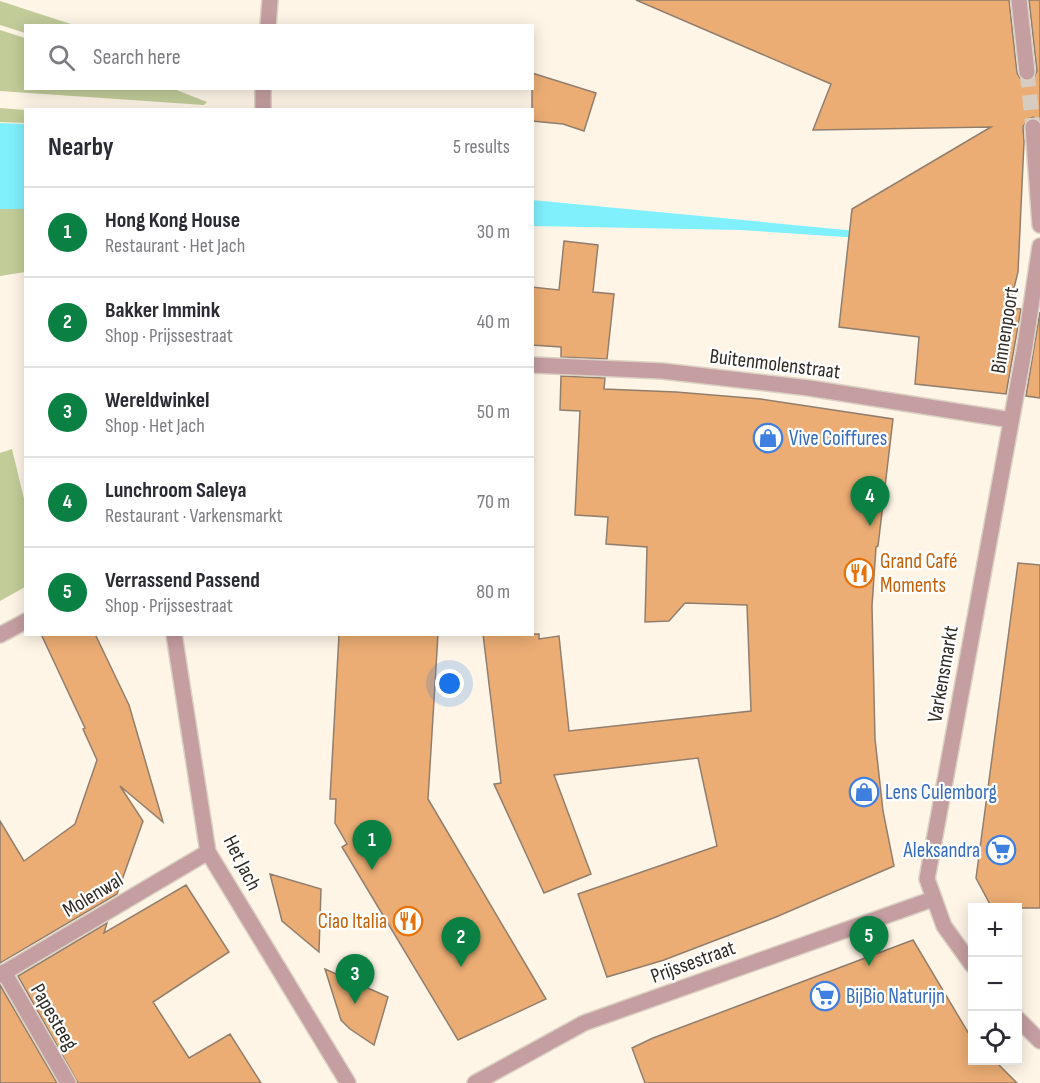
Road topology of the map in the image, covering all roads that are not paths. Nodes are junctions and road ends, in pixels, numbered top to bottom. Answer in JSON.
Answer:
{"nodes":[{"id":1,"x":270,"y":0,"type":"edge"},
{"id":2,"x":1019,"y":0,"type":"edge"},
{"id":3,"x":268,"y":24,"type":"edge"},
{"id":4,"x":1027,"y":72,"type":"tunnel mouth"},
{"id":5,"x":263,"y":90,"type":"edge"},
{"id":6,"x":263,"y":108,"type":"edge"},
{"id":7,"x":1033,"y":127,"type":"tunnel mouth"},
{"id":8,"x":1040,"y":225,"type":"edge"},
{"id":9,"x":1040,"y":246,"type":"edge"},
{"id":10,"x":1033,"y":347,"type":"edge"},
{"id":11,"x":534,"y":364,"type":"edge"},
{"id":12,"x":1011,"y":420,"type":"junction"},
{"id":13,"x":24,"y":622,"type":"edge"},
{"id":14,"x":0,"y":635,"type":"edge"},
{"id":15,"x":174,"y":636,"type":"edge"},
{"id":16,"x":208,"y":852,"type":"junction"},
{"id":17,"x":933,"y":899,"type":"junction"},
{"id":18,"x":968,"y":959,"type":"edge"},
{"id":19,"x":2,"y":973,"type":"edge"},
{"id":20,"x":1022,"y":1024,"type":"edge"},
{"id":21,"x":1040,"y":1041,"type":"edge"},
{"id":22,"x":68,"y":1083,"type":"edge"},
{"id":23,"x":348,"y":1083,"type":"edge"},
{"id":24,"x":475,"y":1083,"type":"edge"}],
"edges":[{"from":1,"to":3,"type":"street"},
{"from":2,"to":4,"type":"street"},
{"from":5,"to":6,"type":"street"},
{"from":7,"to":8,"type":"street"},
{"from":9,"to":10,"type":"street","name":"Binnenpoort"},
{"from":10,"to":12,"type":"street","name":"Binnenpoort"},
{"from":11,"to":12,"type":"street","name":"Buitenmolenstraat"},
{"from":12,"to":17,"type":"street","name":"Varkensmarkt"},
{"from":13,"to":14,"type":"street"},
{"from":15,"to":16,"type":"street","name":"Het Jach"},
{"from":16,"to":19,"type":"street","name":"Molenwal"},
{"from":16,"to":23,"type":"street","name":"Het Jach"},
{"from":17,"to":18,"type":"street","name":"Varkensmarkt"},
{"from":17,"to":24,"type":"street","name":"Prijssestraat"},
{"from":19,"to":22,"type":"street","name":"Papesteeg"},
{"from":20,"to":21,"type":"street"}]}
